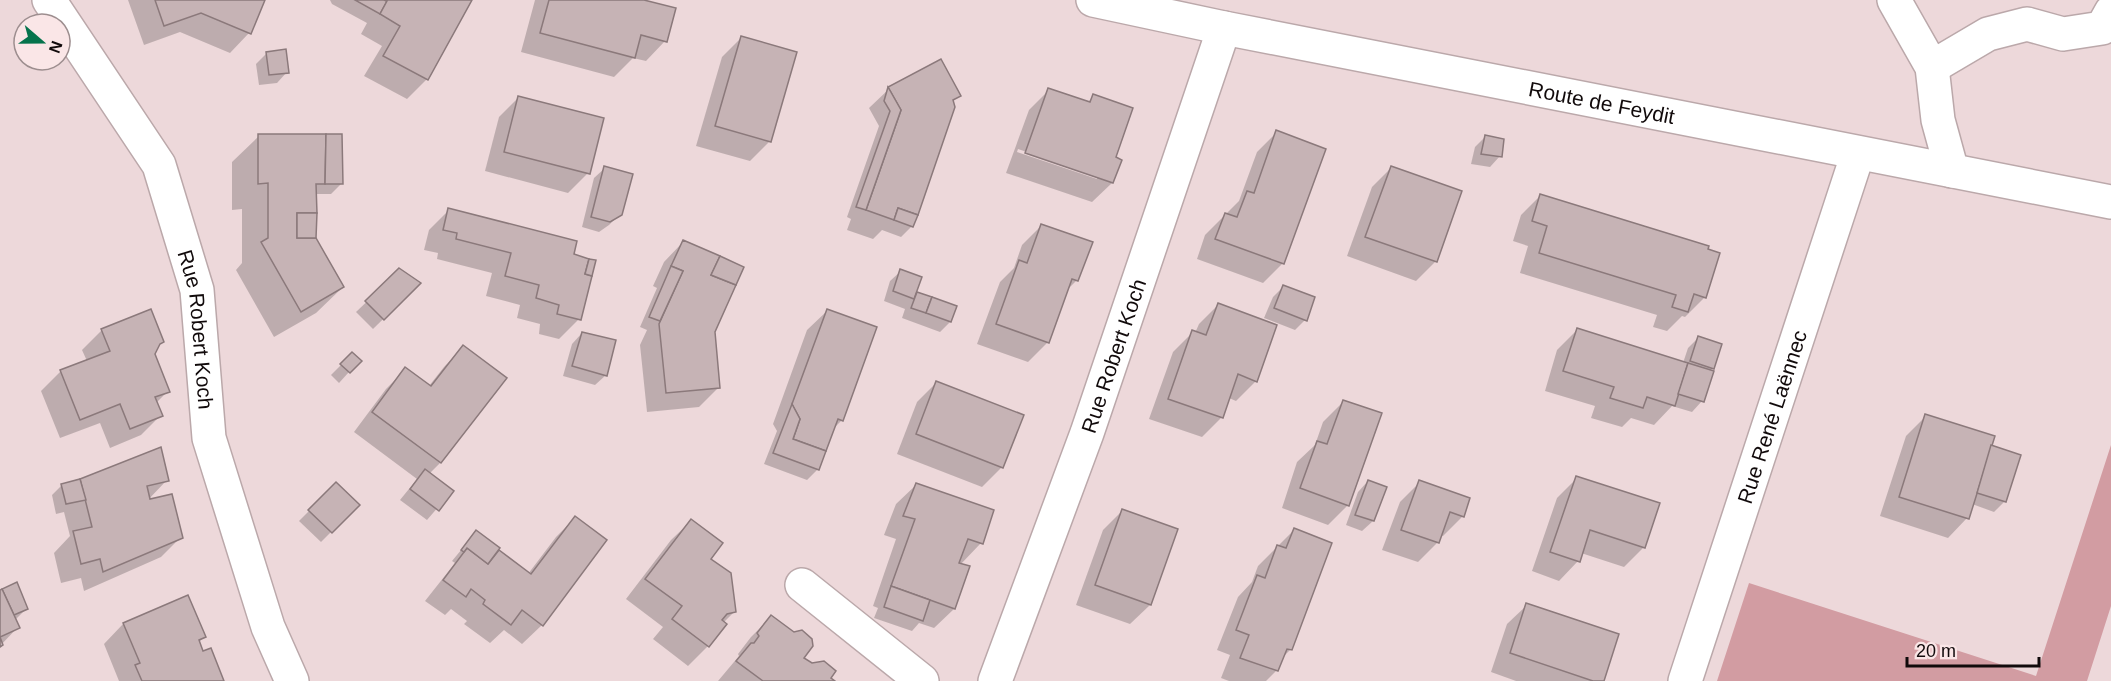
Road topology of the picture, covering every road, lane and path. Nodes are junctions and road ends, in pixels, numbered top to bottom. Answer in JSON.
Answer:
{"nodes":[{"id":1,"x":49,"y":0,"type":"edge"},
{"id":2,"x":1093,"y":0,"type":"edge"},
{"id":3,"x":1894,"y":0,"type":"edge"},
{"id":4,"x":2111,"y":12,"type":"edge"},
{"id":5,"x":1224,"y":28,"type":"junction"},
{"id":6,"x":1932,"y":68,"type":"junction"},
{"id":7,"x":1858,"y":153,"type":"junction"},
{"id":8,"x":1952,"y":171,"type":"junction"},
{"id":9,"x":2111,"y":202,"type":"edge"},
{"id":10,"x":802,"y":585,"type":"dead end"},
{"id":11,"x":292,"y":681,"type":"edge"},
{"id":12,"x":922,"y":681,"type":"edge"},
{"id":13,"x":995,"y":681,"type":"edge"},
{"id":14,"x":1685,"y":681,"type":"edge"}],
"edges":[{"from":1,"to":11,"type":"street","name":"Rue Robert Koch"},
{"from":2,"to":5,"type":"street","name":"Route de Feydit"},
{"from":3,"to":6,"type":"street"},
{"from":4,"to":6,"type":"street"},
{"from":5,"to":7,"type":"street","name":"Route de Feydit"},
{"from":5,"to":13,"type":"street","name":"Rue Robert Koch"},
{"from":6,"to":8,"type":"street"},
{"from":7,"to":8,"type":"street","name":"Route de Feydit"},
{"from":7,"to":14,"type":"street","name":"Rue René Laënnec"},
{"from":8,"to":9,"type":"street","name":"Route de Feydit"},
{"from":10,"to":12,"type":"street"}]}
